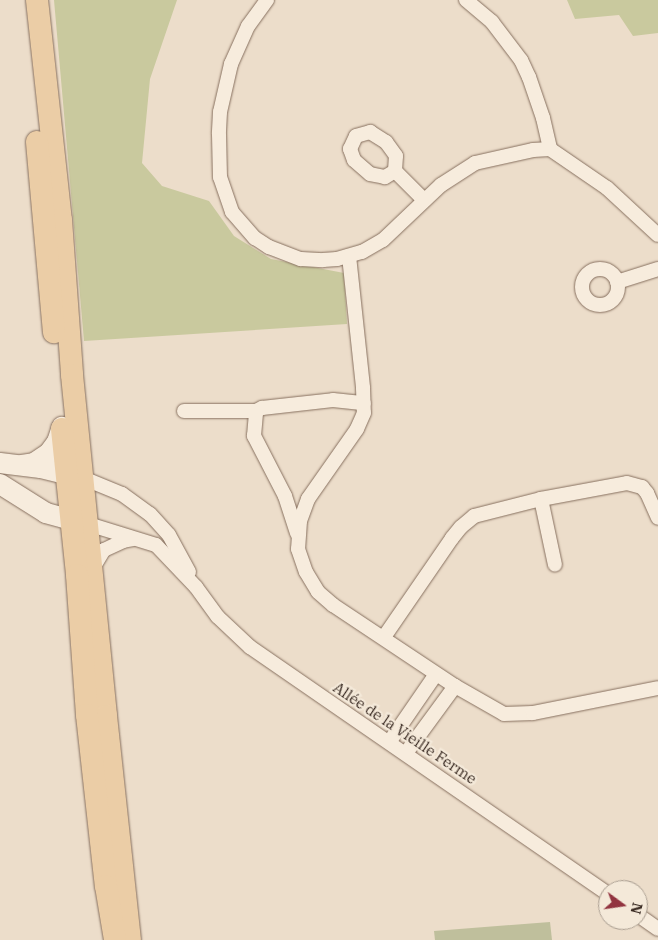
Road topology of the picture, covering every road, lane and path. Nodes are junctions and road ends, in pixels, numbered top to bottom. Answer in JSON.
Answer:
{"nodes":[{"id":1,"x":27,"y":0,"type":"edge"},
{"id":2,"x":37,"y":0,"type":"edge"},
{"id":3,"x":267,"y":0,"type":"edge"},
{"id":4,"x":466,"y":0,"type":"edge"},
{"id":5,"x":550,"y":149,"type":"junction"},
{"id":6,"x":395,"y":172,"type":"dead end"},
{"id":7,"x":424,"y":200,"type":"junction"},
{"id":8,"x":658,"y":235,"type":"edge"},
{"id":9,"x":45,"y":238,"type":"junction"},
{"id":10,"x":349,"y":256,"type":"junction"},
{"id":11,"x":658,"y":269,"type":"edge"},
{"id":12,"x":618,"y":282,"type":"dead end"},
{"id":13,"x":364,"y":403,"type":"junction"},
{"id":14,"x":184,"y":411,"type":"dead end"},
{"id":15,"x":256,"y":411,"type":"junction"},
{"id":16,"x":62,"y":427,"type":"junction"},
{"id":17,"x":7,"y":464,"type":"edge"},
{"id":18,"x":75,"y":476,"type":"junction"},
{"id":19,"x":0,"y":484,"type":"edge"},
{"id":20,"x":540,"y":500,"type":"junction"},
{"id":21,"x":658,"y":518,"type":"edge"},
{"id":22,"x":79,"y":522,"type":"junction"},
{"id":23,"x":298,"y":534,"type":"junction"},
{"id":24,"x":141,"y":540,"type":"junction"},
{"id":25,"x":555,"y":565,"type":"dead end"},
{"id":26,"x":92,"y":569,"type":"junction"},
{"id":27,"x":196,"y":587,"type":"junction"},
{"id":28,"x":384,"y":637,"type":"junction"},
{"id":29,"x":436,"y":674,"type":"junction"},
{"id":30,"x":454,"y":686,"type":"junction"},
{"id":31,"x":658,"y":688,"type":"edge"},
{"id":32,"x":390,"y":742,"type":"junction"},
{"id":33,"x":406,"y":753,"type":"junction"},
{"id":34,"x":111,"y":768,"type":"junction"},
{"id":35,"x":598,"y":887,"type":"edge"},
{"id":36,"x":114,"y":940,"type":"edge"},
{"id":37,"x":130,"y":940,"type":"edge"}],
"edges":[{"from":1,"to":9,"type":"main road"},
{"from":2,"to":18,"type":"main road"},
{"from":3,"to":10,"type":"street"},
{"from":4,"to":5,"type":"street"},
{"from":5,"to":7,"type":"street"},
{"from":5,"to":8,"type":"street"},
{"from":6,"to":7,"type":"street"},
{"from":7,"to":10,"type":"street"},
{"from":9,"to":16,"type":"main road"},
{"from":9,"to":18,"type":"main road"},
{"from":10,"to":13,"type":"street"},
{"from":11,"to":12,"type":"street"},
{"from":13,"to":15,"type":"street"},
{"from":13,"to":23,"type":"street"},
{"from":14,"to":15,"type":"street"},
{"from":15,"to":23,"type":"street"},
{"from":16,"to":17,"type":"street"},
{"from":16,"to":18,"type":"main road"},
{"from":17,"to":18,"type":"street"},
{"from":18,"to":22,"type":"main road"},
{"from":18,"to":27,"type":"street","name":"Allée de la Vieille Ferme"},
{"from":19,"to":22,"type":"street"},
{"from":20,"to":21,"type":"street"},
{"from":20,"to":25,"type":"street"},
{"from":20,"to":28,"type":"street"},
{"from":22,"to":24,"type":"street","name":"Allée de la Vieille Ferme"},
{"from":22,"to":26,"type":"main road"},
{"from":22,"to":34,"type":"main road"},
{"from":22,"to":36,"type":"main road"},
{"from":23,"to":28,"type":"street"},
{"from":24,"to":26,"type":"street"},
{"from":24,"to":27,"type":"street","name":"Allée de la Vieille Ferme"},
{"from":26,"to":34,"type":"main road"},
{"from":27,"to":32,"type":"street","name":"Allée de la Vieille Ferme"},
{"from":28,"to":29,"type":"street"},
{"from":29,"to":30,"type":"street"},
{"from":29,"to":32,"type":"street"},
{"from":30,"to":31,"type":"street"},
{"from":30,"to":33,"type":"street"},
{"from":32,"to":33,"type":"street","name":"Allée de la Vieille Ferme"},
{"from":33,"to":35,"type":"street","name":"Allée de la Vieille Ferme"},
{"from":34,"to":37,"type":"main road"}]}
